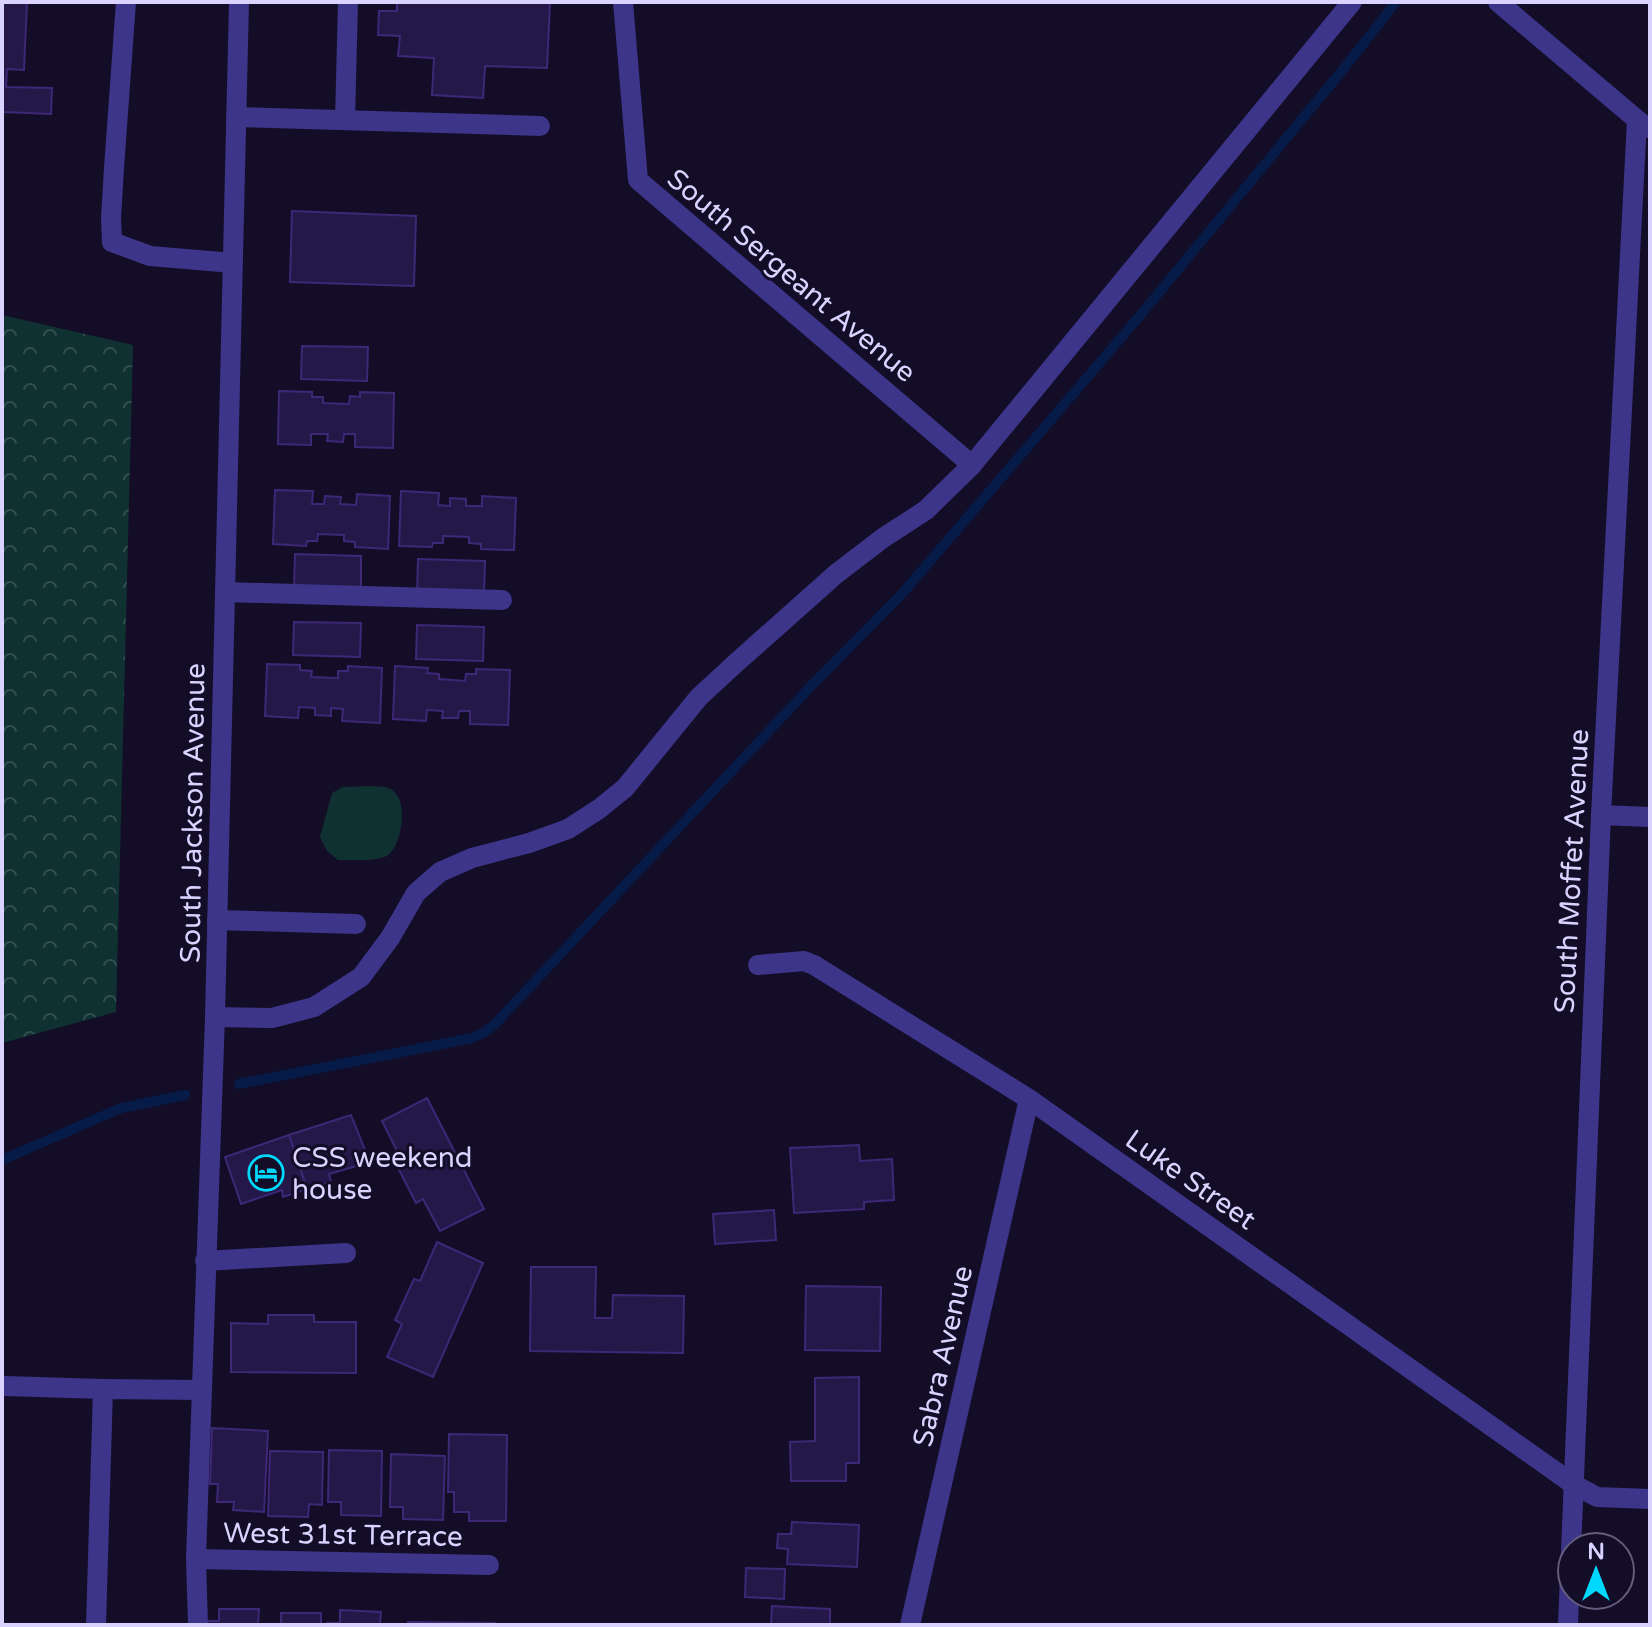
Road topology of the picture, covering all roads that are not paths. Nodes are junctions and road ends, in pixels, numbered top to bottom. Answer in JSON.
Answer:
{"nodes":[{"id":1,"x":126,"y":2,"type":"edge"},
{"id":2,"x":239,"y":2,"type":"edge"},
{"id":3,"x":348,"y":2,"type":"edge"},
{"id":4,"x":623,"y":2,"type":"edge"},
{"id":5,"x":1352,"y":2,"type":"edge"},
{"id":6,"x":1498,"y":2,"type":"edge"},
{"id":7,"x":236,"y":117,"type":"junction"},
{"id":8,"x":345,"y":120,"type":"junction"},
{"id":9,"x":1643,"y":125,"type":"edge"},
{"id":10,"x":540,"y":126,"type":"dead end"},
{"id":11,"x":233,"y":263,"type":"junction"},
{"id":12,"x":972,"y":465,"type":"junction"},
{"id":13,"x":225,"y":592,"type":"junction"},
{"id":14,"x":502,"y":600,"type":"dead end"},
{"id":15,"x":1601,"y":815,"type":"junction"},
{"id":16,"x":1650,"y":817,"type":"edge"},
{"id":17,"x":217,"y":920,"type":"junction"},
{"id":18,"x":356,"y":924,"type":"dead end"},
{"id":19,"x":758,"y":965,"type":"dead end"},
{"id":20,"x":215,"y":1017,"type":"junction"},
{"id":21,"x":1029,"y":1099,"type":"junction"},
{"id":22,"x":346,"y":1253,"type":"dead end"},
{"id":23,"x":205,"y":1261,"type":"junction"},
{"id":24,"x":4,"y":1386,"type":"dead end"},
{"id":25,"x":103,"y":1389,"type":"junction"},
{"id":26,"x":201,"y":1390,"type":"junction"},
{"id":27,"x":1573,"y":1484,"type":"junction"},
{"id":28,"x":1650,"y":1499,"type":"edge"},
{"id":29,"x":196,"y":1559,"type":"junction"},
{"id":30,"x":489,"y":1565,"type":"dead end"},
{"id":31,"x":96,"y":1625,"type":"edge"},
{"id":32,"x":198,"y":1625,"type":"edge"},
{"id":33,"x":910,"y":1625,"type":"edge"},
{"id":34,"x":1568,"y":1625,"type":"edge"}],
"edges":[{"from":1,"to":11,"type":"street"},
{"from":2,"to":7,"type":"street","name":"South Jackson Avenue"},
{"from":3,"to":8,"type":"street"},
{"from":4,"to":12,"type":"street","name":"South Sergeant Avenue"},
{"from":5,"to":12,"type":"street"},
{"from":6,"to":9,"type":"street"},
{"from":7,"to":8,"type":"street"},
{"from":7,"to":11,"type":"street","name":"South Jackson Avenue"},
{"from":8,"to":10,"type":"street"},
{"from":9,"to":15,"type":"street","name":"South Moffet Avenue"},
{"from":11,"to":13,"type":"street","name":"South Jackson Avenue"},
{"from":12,"to":20,"type":"street"},
{"from":13,"to":14,"type":"street"},
{"from":13,"to":17,"type":"street","name":"South Jackson Avenue"},
{"from":15,"to":16,"type":"street"},
{"from":15,"to":27,"type":"street","name":"South Moffet Avenue"},
{"from":17,"to":18,"type":"street"},
{"from":17,"to":20,"type":"street","name":"South Jackson Avenue"},
{"from":19,"to":21,"type":"street","name":"Luke Street"},
{"from":20,"to":23,"type":"street","name":"South Jackson Avenue"},
{"from":21,"to":27,"type":"street","name":"Luke Street"},
{"from":21,"to":33,"type":"street","name":"Sabra Avenue"},
{"from":22,"to":23,"type":"street"},
{"from":23,"to":26,"type":"street","name":"South Jackson Avenue"},
{"from":24,"to":25,"type":"street"},
{"from":25,"to":26,"type":"street"},
{"from":25,"to":31,"type":"street"},
{"from":26,"to":29,"type":"street","name":"South Jackson Avenue"},
{"from":27,"to":28,"type":"street","name":"Luke Street"},
{"from":27,"to":34,"type":"street","name":"South Moffet Avenue"},
{"from":29,"to":30,"type":"street","name":"West 31st Terrace"},
{"from":29,"to":32,"type":"street","name":"South Jackson Avenue"}]}
